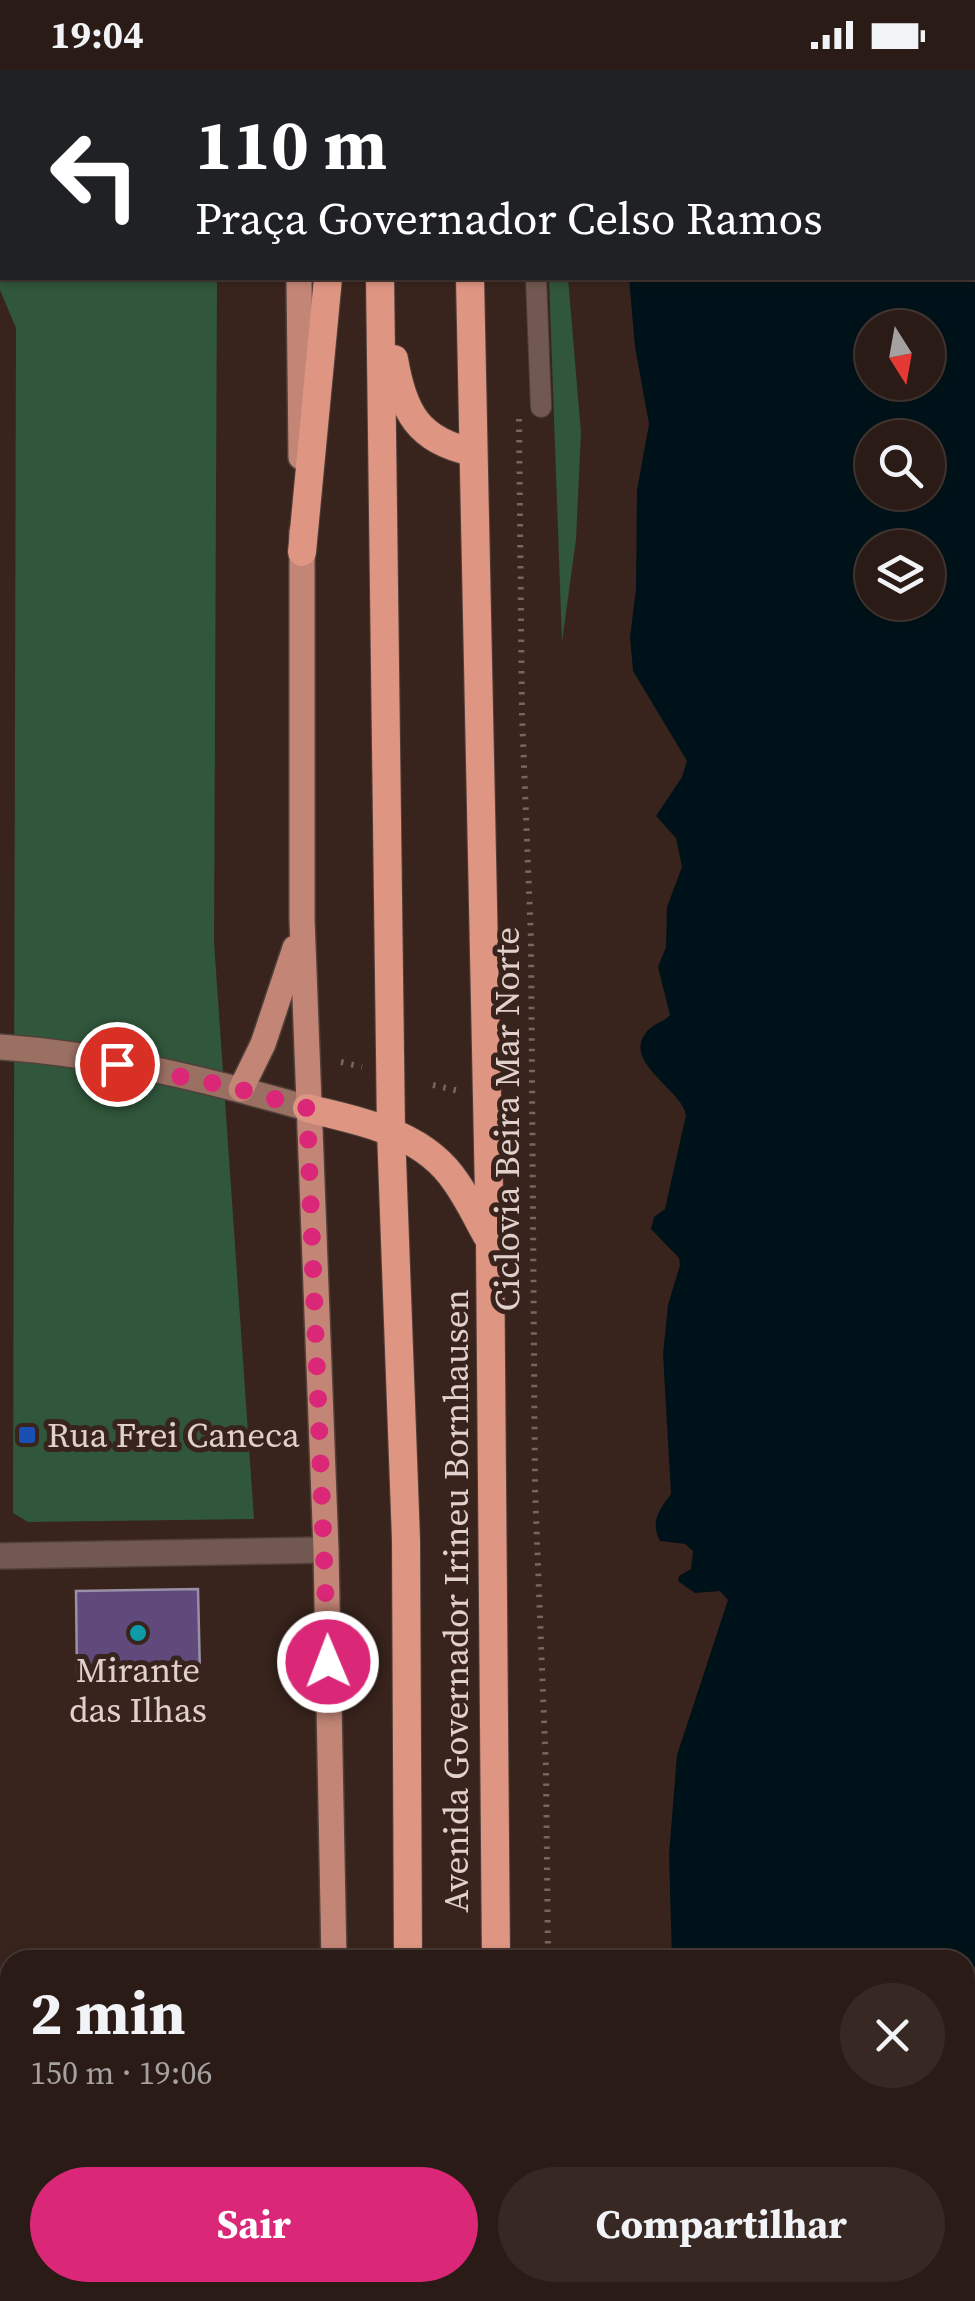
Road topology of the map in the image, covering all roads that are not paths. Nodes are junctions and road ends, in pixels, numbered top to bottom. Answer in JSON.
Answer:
{"nodes":[{"id":1,"x":299,"y":280,"type":"edge"},
{"id":2,"x":328,"y":280,"type":"edge"},
{"id":3,"x":380,"y":280,"type":"edge"},
{"id":4,"x":380,"y":280,"type":"edge"},
{"id":5,"x":470,"y":280,"type":"edge"},
{"id":6,"x":536,"y":280,"type":"edge"},
{"id":7,"x":530,"y":406,"type":"road end"},
{"id":8,"x":473,"y":452,"type":"junction"},
{"id":9,"x":302,"y":552,"type":"junction"},
{"id":10,"x":302,"y":919,"type":"junction"},
{"id":11,"x":0,"y":1047,"type":"edge"},
{"id":12,"x":240,"y":1089,"type":"junction"},
{"id":13,"x":307,"y":1108,"type":"junction"},
{"id":14,"x":391,"y":1131,"type":"junction"},
{"id":15,"x":490,"y":1242,"type":"junction"},
{"id":16,"x":326,"y":1550,"type":"junction"},
{"id":17,"x":0,"y":1556,"type":"edge"},
{"id":18,"x":334,"y":1950,"type":"edge"},
{"id":19,"x":408,"y":1950,"type":"edge"},
{"id":20,"x":496,"y":1950,"type":"edge"}],
"edges":[{"from":1,"to":9,"type":"main road"},
{"from":2,"to":9,"type":"highway"},
{"from":3,"to":8,"type":"highway"},
{"from":4,"to":14,"type":"highway","name":"Avenida Governador Irineu Bornhausen"},
{"from":5,"to":8,"type":"highway","name":"Avenida Governador Irineu Bornhausen"},
{"from":6,"to":7,"type":"street"},
{"from":8,"to":15,"type":"highway","name":"Avenida Governador Irineu Bornhausen"},
{"from":9,"to":10,"type":"main road"},
{"from":10,"to":12,"type":"main road"},
{"from":10,"to":13,"type":"main road"},
{"from":11,"to":12,"type":"main road"},
{"from":12,"to":13,"type":"main road"},
{"from":13,"to":14,"type":"highway"},
{"from":13,"to":16,"type":"main road"},
{"from":14,"to":15,"type":"highway"},
{"from":14,"to":19,"type":"highway","name":"Avenida Governador Irineu Bornhausen"},
{"from":15,"to":20,"type":"highway","name":"Avenida Governador Irineu Bornhausen"},
{"from":16,"to":17,"type":"street"},
{"from":16,"to":18,"type":"main road"}]}
